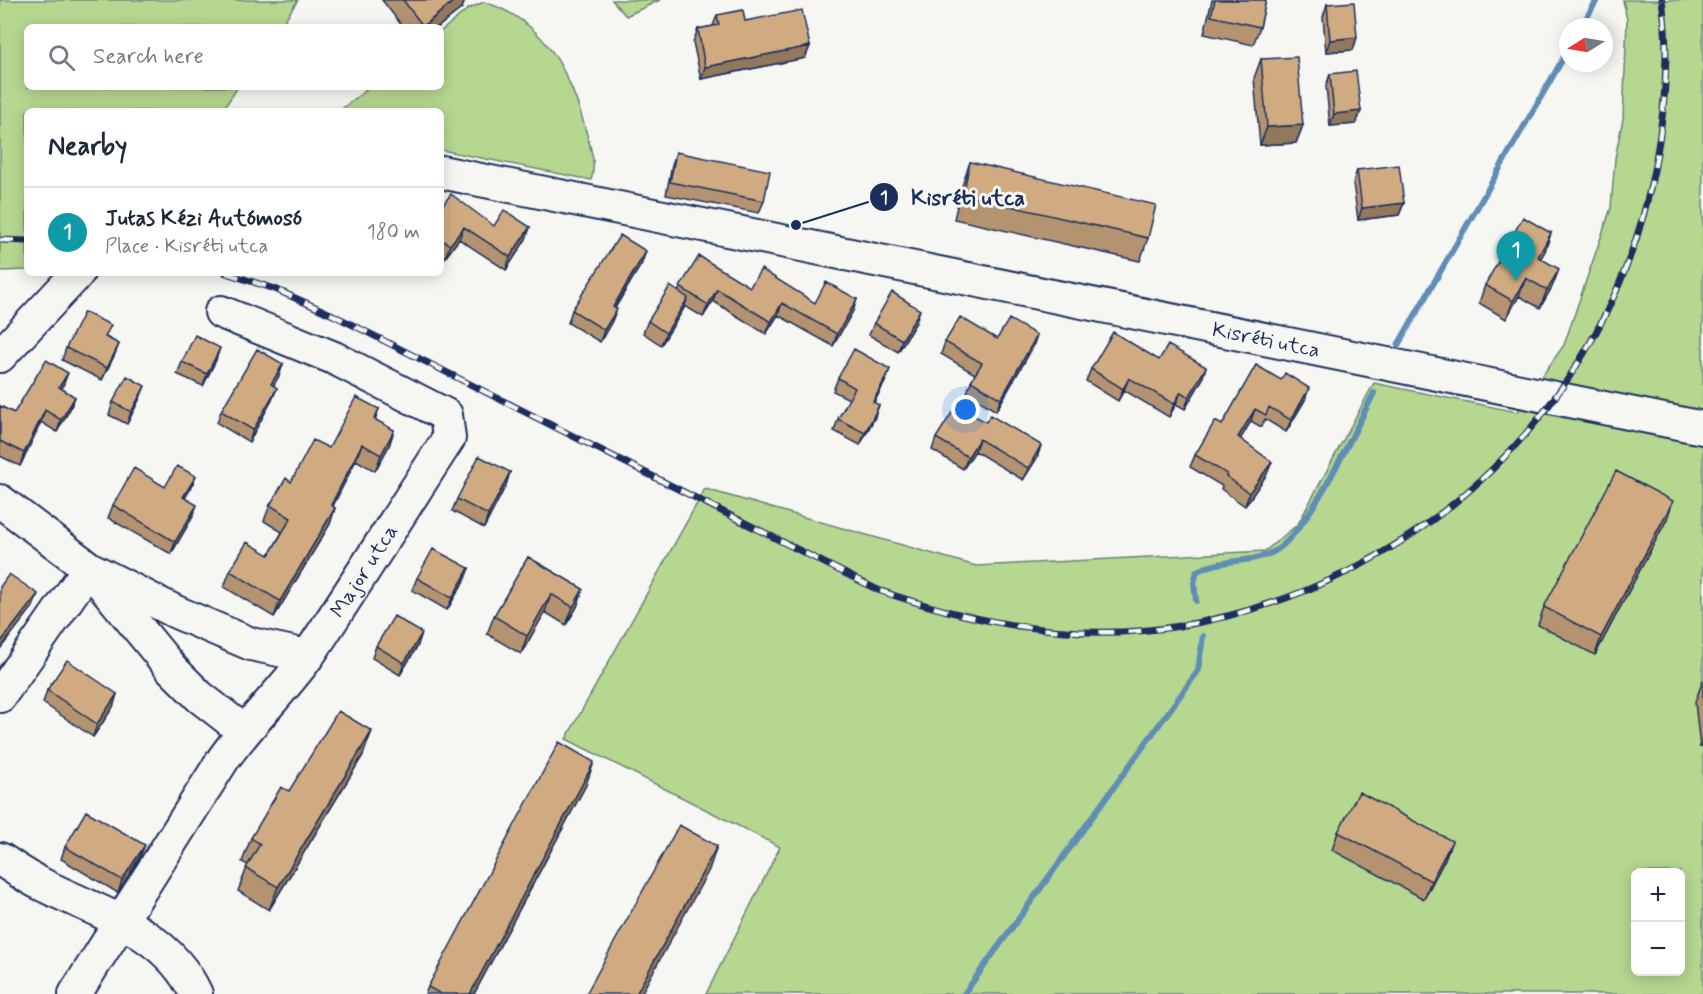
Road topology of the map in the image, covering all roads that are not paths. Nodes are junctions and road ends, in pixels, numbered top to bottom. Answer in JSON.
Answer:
{"nodes":[{"id":1,"x":444,"y":173,"type":"edge"},
{"id":2,"x":75,"y":276,"type":"edge"},
{"id":3,"x":221,"y":312,"type":"dead end"},
{"id":4,"x":0,"y":356,"type":"edge"},
{"id":5,"x":1703,"y":428,"type":"edge"},
{"id":6,"x":0,"y":501,"type":"edge"},
{"id":7,"x":89,"y":568,"type":"junction"},
{"id":8,"x":307,"y":656,"type":"junction"},
{"id":9,"x":0,"y":696,"type":"edge"},
{"id":10,"x":244,"y":731,"type":"junction"},
{"id":11,"x":0,"y":860,"type":"edge"},
{"id":12,"x":121,"y":921,"type":"junction"},
{"id":13,"x":75,"y":994,"type":"edge"},
{"id":14,"x":196,"y":994,"type":"edge"}],
"edges":[{"from":1,"to":5,"type":"street","name":"Kisréti utca"},
{"from":2,"to":4,"type":"street"},
{"from":3,"to":8,"type":"street","name":"Major utca"},
{"from":6,"to":7,"type":"street"},
{"from":7,"to":8,"type":"street"},
{"from":7,"to":9,"type":"street"},
{"from":7,"to":10,"type":"street"},
{"from":8,"to":10,"type":"street","name":"Major utca"},
{"from":10,"to":12,"type":"street","name":"Major utca"},
{"from":11,"to":12,"type":"street"},
{"from":12,"to":13,"type":"street","name":"Major utca"},
{"from":12,"to":14,"type":"street"}]}
